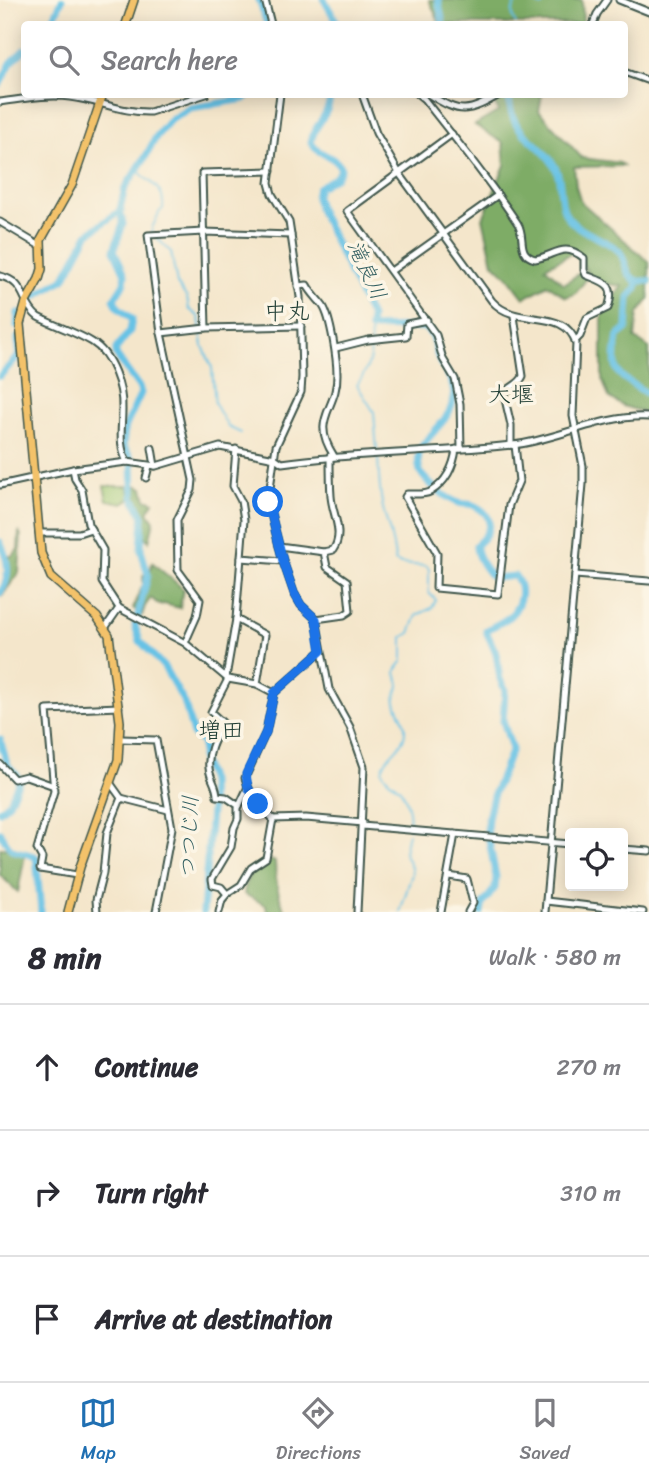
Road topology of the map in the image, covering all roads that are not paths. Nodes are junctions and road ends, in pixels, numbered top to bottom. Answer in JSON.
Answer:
{"nodes":[{"id":1,"x":134,"y":0,"type":"edge"},
{"id":2,"x":265,"y":0,"type":"edge"},
{"id":3,"x":607,"y":0,"type":"edge"},
{"id":4,"x":619,"y":0,"type":"edge"},
{"id":5,"x":649,"y":12,"type":"edge"},
{"id":6,"x":127,"y":21,"type":"edge"},
{"id":7,"x":270,"y":21,"type":"edge"},
{"id":8,"x":594,"y":21,"type":"edge"},
{"id":9,"x":628,"y":73,"type":"edge"},
{"id":10,"x":649,"y":81,"type":"edge"},
{"id":11,"x":38,"y":98,"type":"edge"},
{"id":12,"x":102,"y":98,"type":"edge"},
{"id":13,"x":194,"y":98,"type":"edge"},
{"id":14,"x":280,"y":98,"type":"edge"},
{"id":15,"x":363,"y":98,"type":"edge"},
{"id":16,"x":423,"y":98,"type":"edge"},
{"id":17,"x":434,"y":98,"type":"edge"},
{"id":18,"x":494,"y":98,"type":"edge"},
{"id":19,"x":0,"y":102,"type":"edge"},
{"id":20,"x":452,"y":134,"type":"junction"},
{"id":21,"x":271,"y":171,"type":"junction"},
{"id":22,"x":399,"y":173,"type":"junction"},
{"id":23,"x":498,"y":195,"type":"junction"},
{"id":24,"x":0,"y":222,"type":"edge"},
{"id":25,"x":204,"y":232,"type":"junction"},
{"id":26,"x":443,"y":233,"type":"junction"},
{"id":27,"x":291,"y":235,"type":"junction"},
{"id":28,"x":40,"y":246,"type":"junction"},
{"id":29,"x":391,"y":271,"type":"junction"},
{"id":30,"x":0,"y":276,"type":"edge"},
{"id":31,"x":298,"y":286,"type":"junction"},
{"id":32,"x":26,"y":302,"type":"junction"},
{"id":33,"x":514,"y":316,"type":"junction"},
{"id":34,"x":426,"y":320,"type":"junction"},
{"id":35,"x":301,"y":326,"type":"junction"},
{"id":36,"x":206,"y":328,"type":"junction"},
{"id":37,"x":160,"y":333,"type":"junction"},
{"id":38,"x":575,"y":341,"type":"junction"},
{"id":39,"x":336,"y":348,"type":"junction"},
{"id":40,"x":649,"y":417,"type":"edge"},
{"id":41,"x":575,"y":429,"type":"junction"},
{"id":42,"x":513,"y":445,"type":"junction"},
{"id":43,"x":152,"y":448,"type":"dead end"},
{"id":44,"x":236,"y":449,"type":"junction"},
{"id":45,"x":458,"y":449,"type":"junction"},
{"id":46,"x":332,"y":456,"type":"junction"},
{"id":47,"x":187,"y":457,"type":"junction"},
{"id":48,"x":275,"y":458,"type":"junction"},
{"id":49,"x":131,"y":463,"type":"junction"},
{"id":50,"x":152,"y":466,"type":"junction"},
{"id":51,"x":73,"y":469,"type":"junction"},
{"id":52,"x":34,"y":477,"type":"junction"},
{"id":53,"x":145,"y":478,"type":"dead end"},
{"id":54,"x":0,"y":485,"type":"edge"},
{"id":55,"x":91,"y":529,"type":"junction"},
{"id":56,"x":39,"y":533,"type":"junction"},
{"id":57,"x":279,"y":546,"type":"junction"},
{"id":58,"x":324,"y":552,"type":"junction"},
{"id":59,"x":241,"y":558,"type":"junction"},
{"id":60,"x":283,"y":561,"type":"junction"},
{"id":61,"x":575,"y":575,"type":"junction"},
{"id":62,"x":649,"y":581,"type":"edge"},
{"id":63,"x":119,"y":608,"type":"junction"},
{"id":64,"x":236,"y":619,"type":"junction"},
{"id":65,"x":316,"y":619,"type":"junction"},
{"id":66,"x":105,"y":628,"type":"junction"},
{"id":67,"x":185,"y":643,"type":"junction"},
{"id":68,"x":321,"y":651,"type":"junction"},
{"id":69,"x":227,"y":678,"type":"junction"},
{"id":70,"x":257,"y":684,"type":"junction"},
{"id":71,"x":274,"y":693,"type":"junction"},
{"id":72,"x":118,"y":707,"type":"junction"},
{"id":73,"x":121,"y":739,"type":"junction"},
{"id":74,"x":0,"y":764,"type":"edge"},
{"id":75,"x":111,"y":784,"type":"junction"},
{"id":76,"x":54,"y":786,"type":"junction"},
{"id":77,"x":248,"y":787,"type":"junction"},
{"id":78,"x":121,"y":799,"type":"junction"},
{"id":79,"x":239,"y":806,"type":"junction"},
{"id":80,"x":168,"y":810,"type":"junction"},
{"id":81,"x":273,"y":819,"type":"junction"},
{"id":82,"x":363,"y":824,"type":"junction"},
{"id":83,"x":455,"y":834,"type":"junction"},
{"id":84,"x":551,"y":843,"type":"junction"},
{"id":85,"x":565,"y":844,"type":"edge"},
{"id":86,"x":628,"y":849,"type":"edge"},
{"id":87,"x":649,"y":851,"type":"edge"},
{"id":88,"x":78,"y":875,"type":"junction"},
{"id":89,"x":449,"y":876,"type":"junction"},
{"id":90,"x":227,"y":894,"type":"junction"},
{"id":91,"x":546,"y":901,"type":"junction"},
{"id":92,"x":592,"y":908,"type":"edge"},
{"id":93,"x":68,"y":912,"type":"edge"},
{"id":94,"x":97,"y":912,"type":"edge"},
{"id":95,"x":156,"y":912,"type":"edge"},
{"id":96,"x":219,"y":912,"type":"edge"},
{"id":97,"x":358,"y":912,"type":"edge"},
{"id":98,"x":441,"y":912,"type":"edge"},
{"id":99,"x":468,"y":912,"type":"edge"},
{"id":100,"x":545,"y":912,"type":"edge"},
{"id":101,"x":643,"y":912,"type":"edge"}],
"edges":[{"from":1,"to":6,"type":"main road"},
{"from":2,"to":7,"type":"street"},
{"from":3,"to":8,"type":"street"},
{"from":4,"to":5,"type":"street"},
{"from":9,"to":10,"type":"street"},
{"from":11,"to":19,"type":"street"},
{"from":12,"to":13,"type":"street"},
{"from":12,"to":28,"type":"main road"},
{"from":14,"to":21,"type":"street"},
{"from":15,"to":22,"type":"street"},
{"from":16,"to":20,"type":"street"},
{"from":17,"to":18,"type":"street"},
{"from":20,"to":22,"type":"street"},
{"from":20,"to":23,"type":"street"},
{"from":21,"to":25,"type":"street"},
{"from":21,"to":27,"type":"street"},
{"from":22,"to":26,"type":"street"},
{"from":22,"to":29,"type":"street"},
{"from":23,"to":26,"type":"street"},
{"from":23,"to":38,"type":"street"},
{"from":24,"to":28,"type":"street"},
{"from":25,"to":27,"type":"street"},
{"from":25,"to":36,"type":"street"},
{"from":25,"to":37,"type":"street"},
{"from":26,"to":29,"type":"street"},
{"from":26,"to":33,"type":"street"},
{"from":27,"to":31,"type":"street"},
{"from":28,"to":32,"type":"main road"},
{"from":29,"to":34,"type":"street"},
{"from":30,"to":32,"type":"street"},
{"from":31,"to":35,"type":"street"},
{"from":31,"to":39,"type":"street"},
{"from":32,"to":49,"type":"street"},
{"from":32,"to":52,"type":"main road"},
{"from":33,"to":38,"type":"street"},
{"from":33,"to":42,"type":"street"},
{"from":34,"to":39,"type":"street"},
{"from":34,"to":45,"type":"street"},
{"from":35,"to":36,"type":"street"},
{"from":35,"to":48,"type":"street"},
{"from":36,"to":37,"type":"street"},
{"from":37,"to":47,"type":"street"},
{"from":38,"to":41,"type":"street"},
{"from":39,"to":46,"type":"street"},
{"from":40,"to":41,"type":"street"},
{"from":41,"to":42,"type":"street"},
{"from":41,"to":61,"type":"street"},
{"from":42,"to":45,"type":"street"},
{"from":42,"to":45,"type":"street"},
{"from":43,"to":50,"type":"street"},
{"from":44,"to":47,"type":"street"},
{"from":44,"to":48,"type":"street"},
{"from":44,"to":59,"type":"street"},
{"from":45,"to":46,"type":"street"},
{"from":46,"to":48,"type":"street"},
{"from":46,"to":58,"type":"street"},
{"from":47,"to":50,"type":"street"},
{"from":47,"to":67,"type":"street"},
{"from":48,"to":57,"type":"street"},
{"from":49,"to":50,"type":"street"},
{"from":49,"to":51,"type":"street"},
{"from":50,"to":53,"type":"street"},
{"from":51,"to":52,"type":"street"},
{"from":51,"to":55,"type":"street"},
{"from":52,"to":54,"type":"street"},
{"from":52,"to":56,"type":"main road"},
{"from":55,"to":56,"type":"street"},
{"from":55,"to":63,"type":"street"},
{"from":56,"to":66,"type":"main road"},
{"from":57,"to":58,"type":"street"},
{"from":57,"to":60,"type":"street"},
{"from":58,"to":65,"type":"street"},
{"from":59,"to":60,"type":"street"},
{"from":59,"to":64,"type":"street"},
{"from":60,"to":65,"type":"street"},
{"from":61,"to":62,"type":"street"},
{"from":61,"to":84,"type":"street"},
{"from":63,"to":66,"type":"street"},
{"from":63,"to":67,"type":"street"},
{"from":64,"to":69,"type":"street"},
{"from":64,"to":70,"type":"street"},
{"from":65,"to":68,"type":"street"},
{"from":66,"to":72,"type":"main road"},
{"from":67,"to":69,"type":"street"},
{"from":68,"to":71,"type":"street"},
{"from":68,"to":82,"type":"street"},
{"from":69,"to":70,"type":"street"},
{"from":69,"to":79,"type":"street"},
{"from":70,"to":71,"type":"street"},
{"from":71,"to":77,"type":"street"},
{"from":72,"to":73,"type":"main road"},
{"from":72,"to":76,"type":"street"},
{"from":73,"to":75,"type":"main road"},
{"from":73,"to":80,"type":"street"},
{"from":74,"to":76,"type":"street"},
{"from":75,"to":78,"type":"street"},
{"from":75,"to":88,"type":"main road"},
{"from":76,"to":88,"type":"street"},
{"from":77,"to":79,"type":"street"},
{"from":77,"to":81,"type":"street"},
{"from":78,"to":80,"type":"street"},
{"from":78,"to":94,"type":"street"},
{"from":79,"to":90,"type":"street"},
{"from":80,"to":95,"type":"street"},
{"from":81,"to":82,"type":"street"},
{"from":81,"to":90,"type":"street"},
{"from":82,"to":83,"type":"street"},
{"from":82,"to":97,"type":"street"},
{"from":83,"to":84,"type":"street"},
{"from":83,"to":89,"type":"street"},
{"from":84,"to":85,"type":"street"},
{"from":84,"to":91,"type":"street"},
{"from":86,"to":87,"type":"street"},
{"from":88,"to":93,"type":"main road"},
{"from":89,"to":98,"type":"street"},
{"from":89,"to":99,"type":"street"},
{"from":90,"to":96,"type":"street"},
{"from":91,"to":92,"type":"street"},
{"from":91,"to":100,"type":"street"},
{"from":92,"to":101,"type":"street"}]}
